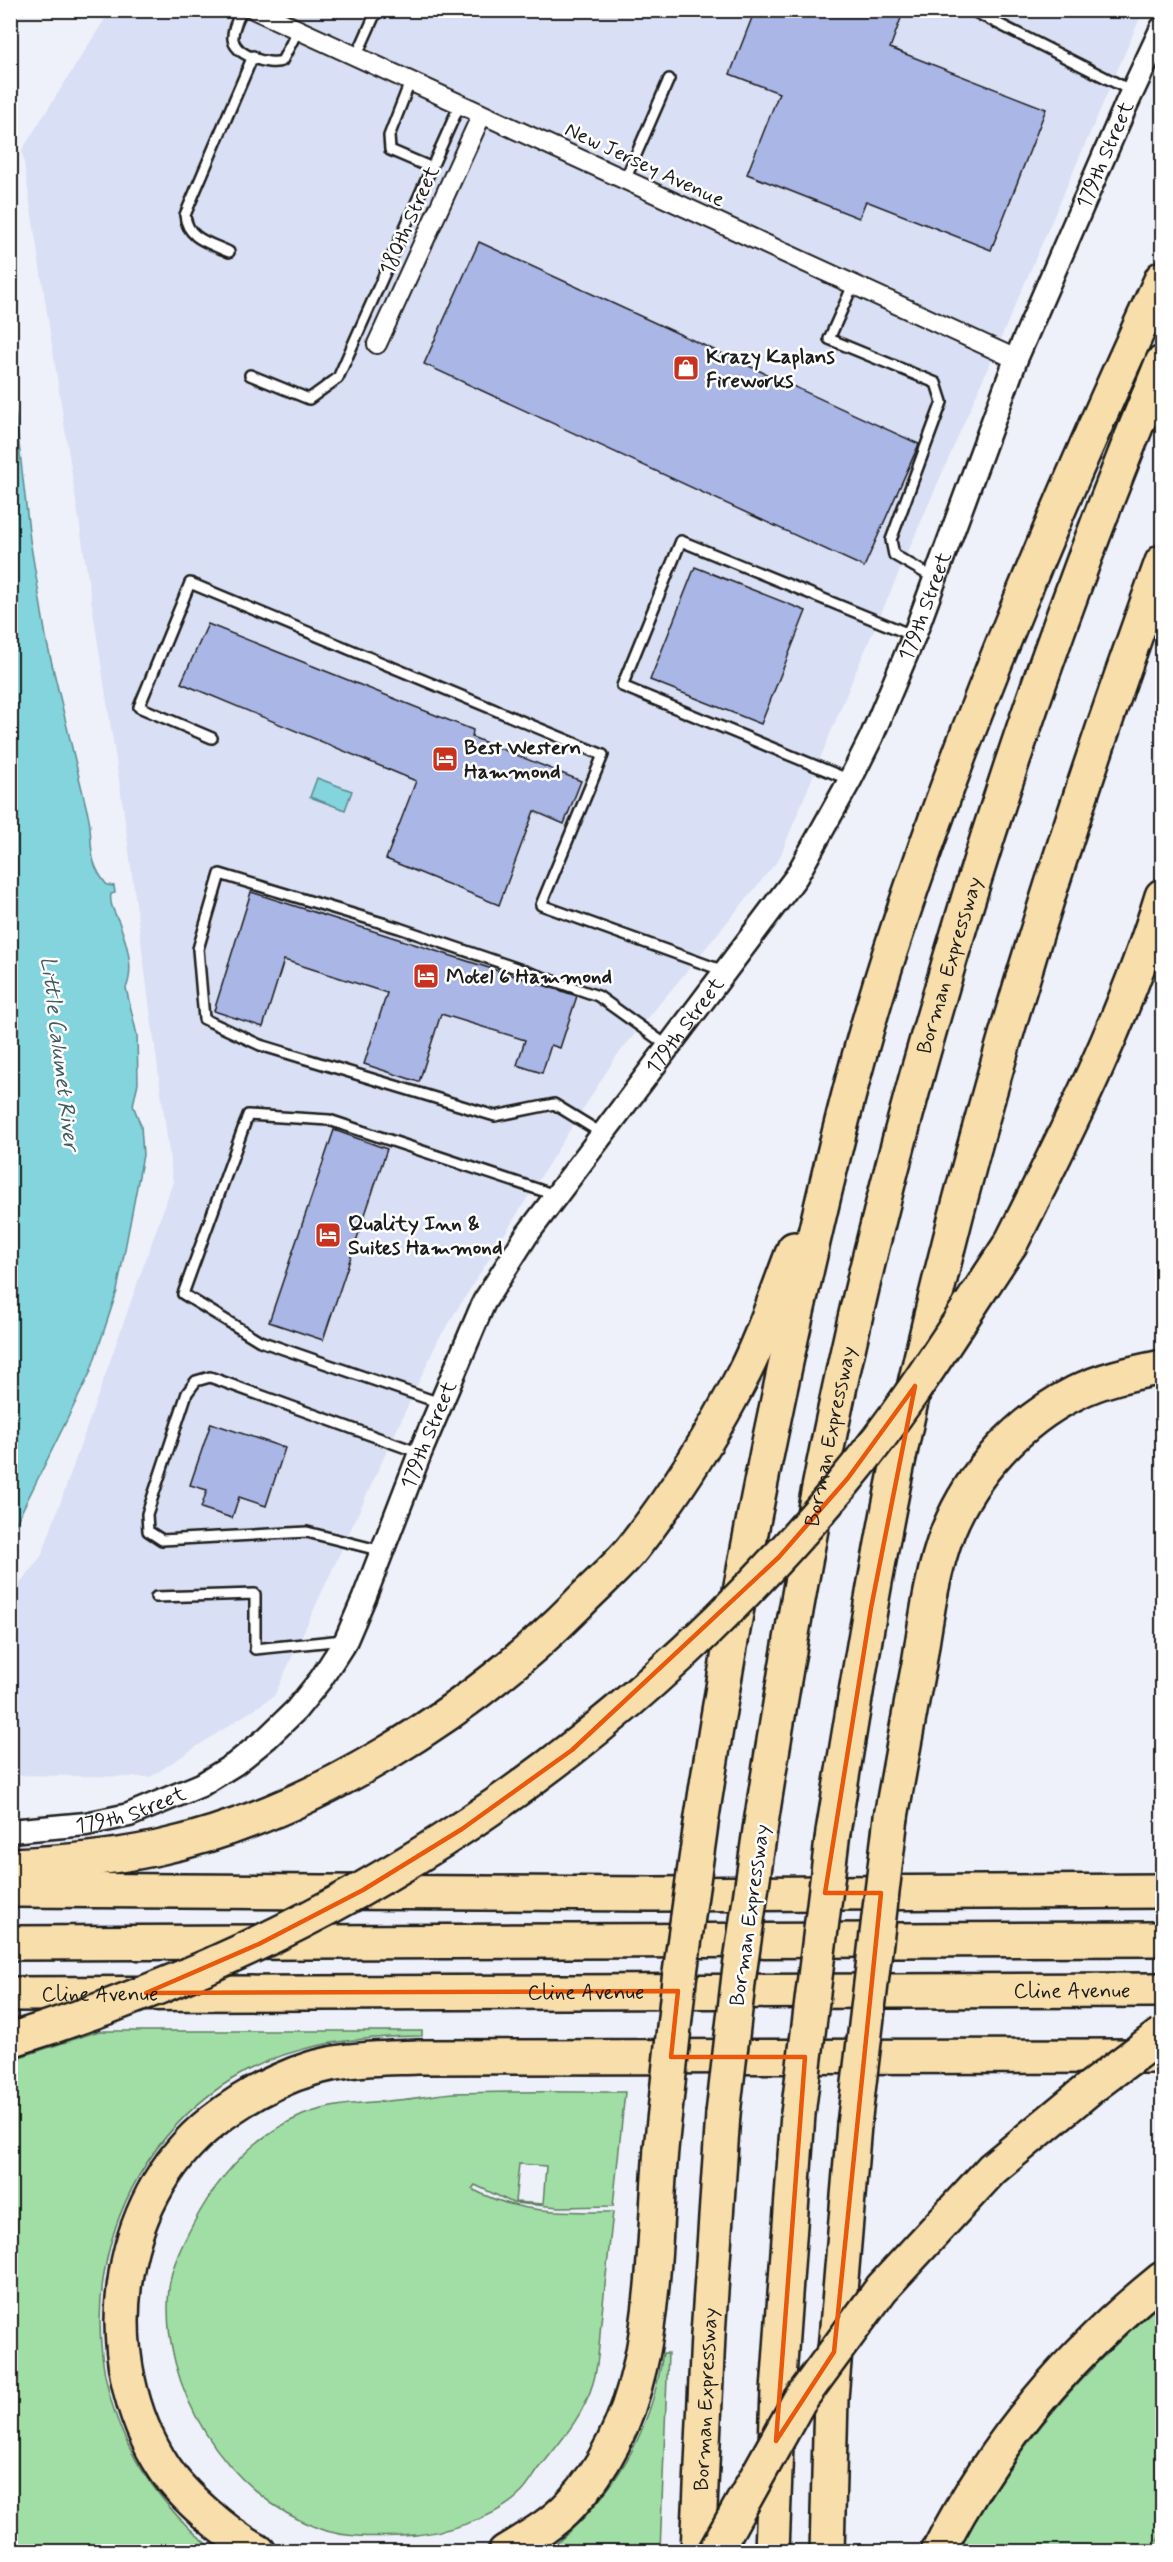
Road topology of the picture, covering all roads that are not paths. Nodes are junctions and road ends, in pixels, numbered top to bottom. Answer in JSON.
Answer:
{"nodes":[{"id":1,"x":242,"y":10,"type":"edge"},
{"id":2,"x":255,"y":10,"type":"edge"},
{"id":3,"x":377,"y":10,"type":"edge"},
{"id":4,"x":971,"y":10,"type":"edge"},
{"id":5,"x":1162,"y":28,"type":"edge"},
{"id":6,"x":298,"y":30,"type":"junction"},
{"id":7,"x":253,"y":56,"type":"junction"},
{"id":8,"x":356,"y":57,"type":"junction"},
{"id":9,"x":669,"y":79,"type":"dead end"},
{"id":10,"x":410,"y":82,"type":"junction"},
{"id":11,"x":1132,"y":91,"type":"junction"},
{"id":12,"x":460,"y":104,"type":"junction"},
{"id":13,"x":482,"y":114,"type":"junction"},
{"id":14,"x":432,"y":168,"type":"junction"},
{"id":15,"x":625,"y":180,"type":"junction"},
{"id":16,"x":230,"y":252,"type":"dead end"},
{"id":17,"x":1162,"y":278,"type":"edge"},
{"id":18,"x":853,"y":285,"type":"junction"},
{"id":19,"x":377,"y":344,"type":"dead end"},
{"id":20,"x":1016,"y":359,"type":"junction"},
{"id":21,"x":1162,"y":363,"type":"edge"},
{"id":22,"x":250,"y":375,"type":"dead end"},
{"id":23,"x":1162,"y":562,"type":"edge"},
{"id":24,"x":936,"y":579,"type":"junction"},
{"id":25,"x":915,"y":636,"type":"junction"},
{"id":26,"x":212,"y":738,"type":"dead end"},
{"id":27,"x":850,"y":780,"type":"junction"},
{"id":28,"x":1162,"y":896,"type":"edge"},
{"id":29,"x":726,"y":972,"type":"junction"},
{"id":30,"x":669,"y":1047,"type":"junction"},
{"id":31,"x":840,"y":1127,"type":"junction"},
{"id":32,"x":603,"y":1134,"type":"junction"},
{"id":33,"x":557,"y":1196,"type":"junction"},
{"id":34,"x":1162,"y":1367,"type":"edge"},
{"id":35,"x":440,"y":1403,"type":"junction"},
{"id":36,"x":420,"y":1454,"type":"junction"},
{"id":37,"x":382,"y":1551,"type":"junction"},
{"id":38,"x":156,"y":1597,"type":"dead end"},
{"id":39,"x":346,"y":1640,"type":"junction"},
{"id":40,"x":10,"y":1831,"type":"edge"},
{"id":41,"x":10,"y":1864,"type":"edge"},
{"id":42,"x":10,"y":1890,"type":"edge"},
{"id":43,"x":1162,"y":1891,"type":"edge"},
{"id":44,"x":1162,"y":1939,"type":"edge"},
{"id":45,"x":10,"y":1943,"type":"edge"},
{"id":46,"x":1162,"y":1990,"type":"edge"},
{"id":47,"x":10,"y":1994,"type":"edge"},
{"id":48,"x":1162,"y":2034,"type":"edge"},
{"id":49,"x":10,"y":2040,"type":"edge"},
{"id":50,"x":1162,"y":2056,"type":"edge"},
{"id":51,"x":1162,"y":2279,"type":"edge"},
{"id":52,"x":259,"y":2552,"type":"edge"},
{"id":53,"x":505,"y":2552,"type":"edge"},
{"id":54,"x":698,"y":2552,"type":"edge"},
{"id":55,"x":715,"y":2552,"type":"edge"},
{"id":56,"x":772,"y":2552,"type":"edge"},
{"id":57,"x":827,"y":2552,"type":"edge"},
{"id":58,"x":938,"y":2552,"type":"edge"}],
"edges":[{"from":1,"to":7,"type":"lane"},
{"from":2,"to":6,"type":"street","name":"New Jersey Avenue"},
{"from":3,"to":8,"type":"lane"},
{"from":4,"to":11,"type":"lane"},
{"from":5,"to":11,"type":"street","name":"179th Street"},
{"from":6,"to":7,"type":"lane"},
{"from":6,"to":8,"type":"street","name":"New Jersey Avenue"},
{"from":7,"to":16,"type":"lane"},
{"from":8,"to":10,"type":"street","name":"New Jersey Avenue"},
{"from":9,"to":15,"type":"lane"},
{"from":10,"to":12,"type":"street","name":"New Jersey Avenue"},
{"from":10,"to":14,"type":"lane"},
{"from":11,"to":20,"type":"street","name":"179th Street"},
{"from":12,"to":13,"type":"street","name":"New Jersey Avenue"},
{"from":12,"to":14,"type":"lane"},
{"from":13,"to":15,"type":"street","name":"New Jersey Avenue"},
{"from":13,"to":19,"type":"street","name":"180th Street"},
{"from":14,"to":22,"type":"lane"},
{"from":15,"to":18,"type":"street","name":"New Jersey Avenue"},
{"from":17,"to":31,"type":"highway"},
{"from":18,"to":20,"type":"street","name":"New Jersey Avenue"},
{"from":18,"to":24,"type":"lane"},
{"from":20,"to":24,"type":"street","name":"179th Street"},
{"from":21,"to":54,"type":"highway","name":"Borman Expressway","bridge":true},
{"from":23,"to":56,"type":"highway","bridge":true},
{"from":24,"to":25,"type":"street","name":"179th Street"},
{"from":25,"to":27,"type":"street","name":"179th Street"},
{"from":25,"to":27,"type":"lane"},
{"from":26,"to":29,"type":"lane"},
{"from":27,"to":29,"type":"street","name":"179th Street"},
{"from":28,"to":49,"type":"highway","bridge":true},
{"from":29,"to":30,"type":"street","name":"179th Street"},
{"from":30,"to":32,"type":"street","name":"179th Street"},
{"from":30,"to":32,"type":"lane"},
{"from":31,"to":41,"type":"highway"},
{"from":31,"to":53,"type":"highway","bridge":true},
{"from":32,"to":33,"type":"street","name":"179th Street"},
{"from":33,"to":35,"type":"street","name":"179th Street"},
{"from":33,"to":35,"type":"lane"},
{"from":34,"to":57,"type":"highway","bridge":true},
{"from":35,"to":36,"type":"street","name":"179th Street"},
{"from":36,"to":37,"type":"street","name":"179th Street"},
{"from":36,"to":37,"type":"lane"},
{"from":37,"to":39,"type":"street","name":"179th Street"},
{"from":38,"to":39,"type":"lane"},
{"from":39,"to":40,"type":"street","name":"179th Street"},
{"from":42,"to":43,"type":"highway"},
{"from":44,"to":45,"type":"highway"},
{"from":46,"to":47,"type":"highway","name":"Cline Avenue"},
{"from":48,"to":55,"type":"highway","bridge":true},
{"from":50,"to":52,"type":"highway"},
{"from":51,"to":58,"type":"highway"}]}
